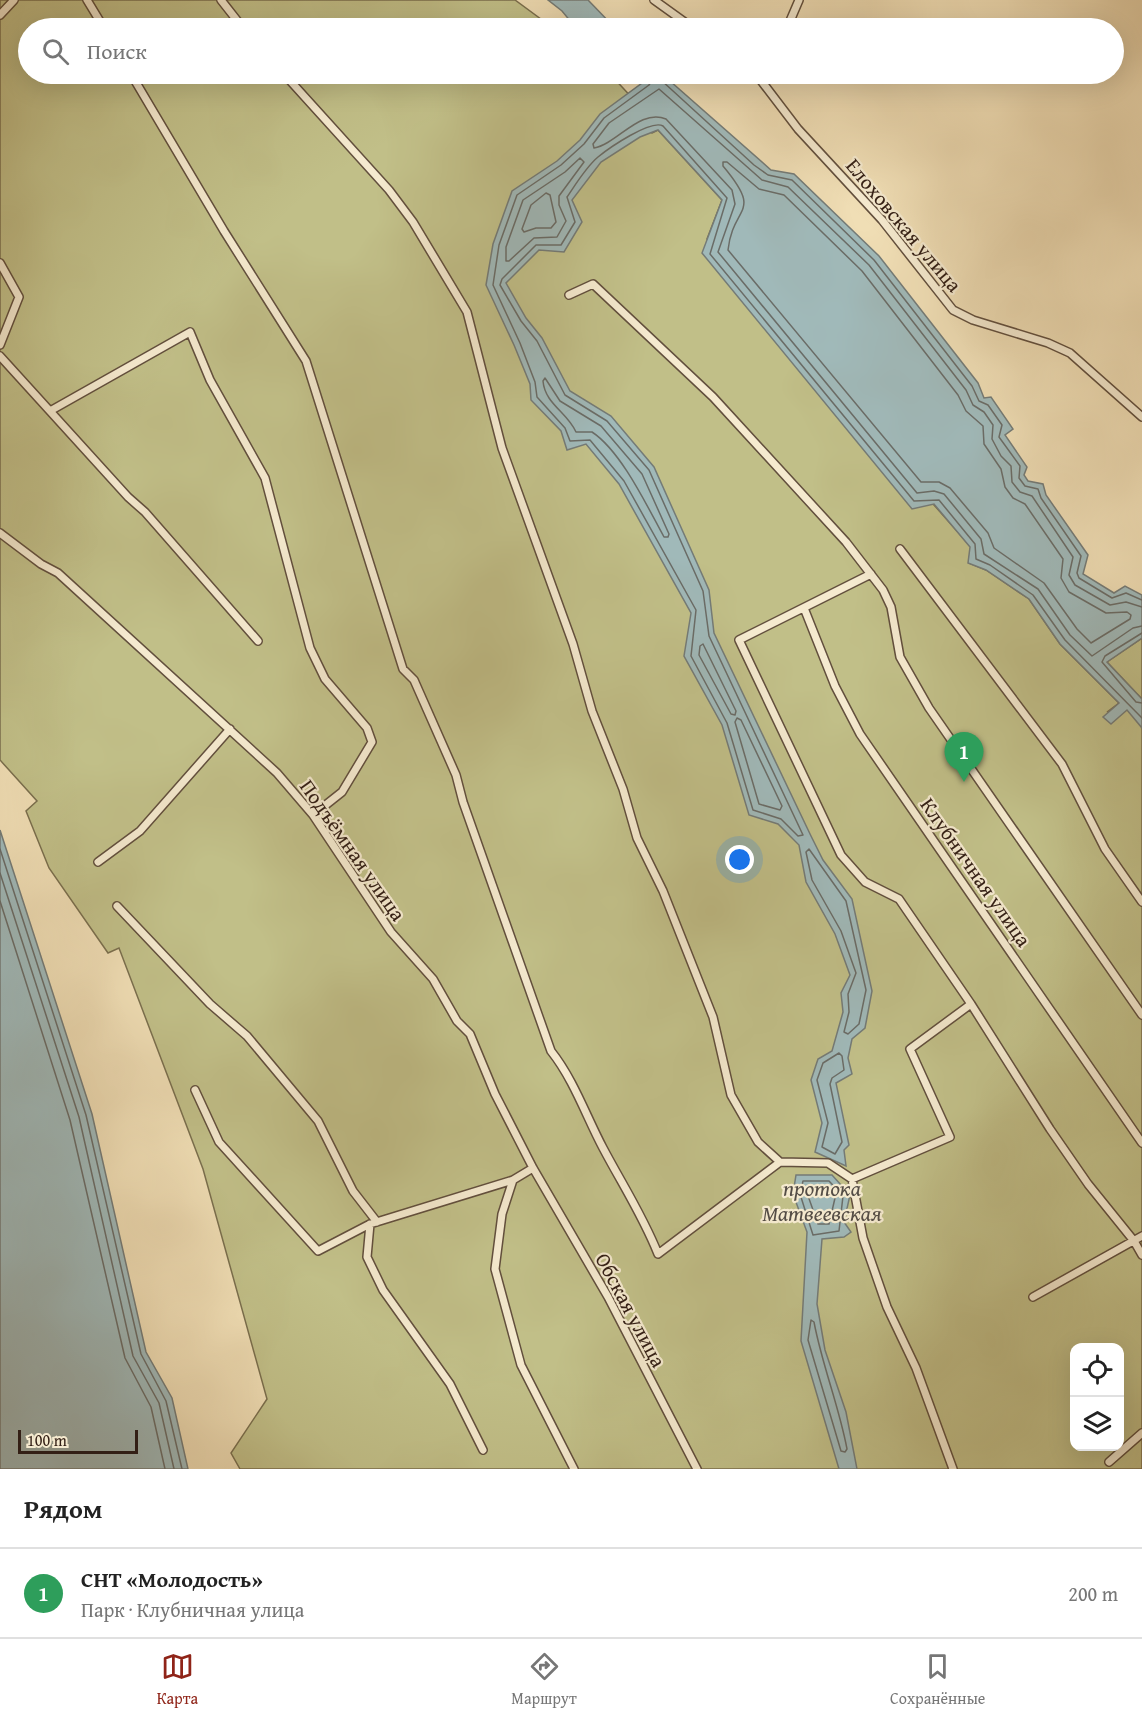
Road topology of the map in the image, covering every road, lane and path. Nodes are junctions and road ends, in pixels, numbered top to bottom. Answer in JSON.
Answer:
{"nodes":[{"id":1,"x":14,"y":0,"type":"edge"},
{"id":2,"x":87,"y":0,"type":"edge"},
{"id":3,"x":221,"y":0,"type":"edge"},
{"id":4,"x":654,"y":0,"type":"edge"},
{"id":5,"x":799,"y":0,"type":"edge"},
{"id":6,"x":1,"y":10,"type":"edge"},
{"id":7,"x":98,"y":18,"type":"edge"},
{"id":8,"x":235,"y":18,"type":"edge"},
{"id":9,"x":679,"y":18,"type":"edge"},
{"id":10,"x":791,"y":18,"type":"edge"},
{"id":11,"x":137,"y":84,"type":"edge"},
{"id":12,"x":293,"y":84,"type":"edge"},
{"id":13,"x":764,"y":84,"type":"edge"},
{"id":14,"x":0,"y":263,"type":"edge"},
{"id":15,"x":569,"y":295,"type":"dead end"},
{"id":16,"x":0,"y":345,"type":"edge"},
{"id":17,"x":0,"y":356,"type":"edge"},
{"id":18,"x":50,"y":411,"type":"junction"},
{"id":19,"x":1142,"y":417,"type":"edge"},
{"id":20,"x":0,"y":533,"type":"edge"},
{"id":21,"x":900,"y":549,"type":"dead end"},
{"id":22,"x":871,"y":574,"type":"junction"},
{"id":23,"x":804,"y":608,"type":"junction"},
{"id":24,"x":258,"y":641,"type":"dead end"},
{"id":25,"x":230,"y":729,"type":"junction"},
{"id":26,"x":313,"y":815,"type":"junction"},
{"id":27,"x":98,"y":862,"type":"dead end"},
{"id":28,"x":1142,"y":902,"type":"edge"},
{"id":29,"x":117,"y":906,"type":"dead end"},
{"id":30,"x":972,"y":1004,"type":"junction"},
{"id":31,"x":1142,"y":1015,"type":"edge"},
{"id":32,"x":195,"y":1090,"type":"dead end"},
{"id":33,"x":1142,"y":1143,"type":"edge"},
{"id":34,"x":780,"y":1162,"type":"junction"},
{"id":35,"x":533,"y":1168,"type":"junction"},
{"id":36,"x":852,"y":1179,"type":"junction"},
{"id":37,"x":513,"y":1180,"type":"junction"},
{"id":38,"x":373,"y":1223,"type":"junction"},
{"id":39,"x":1142,"y":1236,"type":"edge"},
{"id":40,"x":1134,"y":1241,"type":"junction"},
{"id":41,"x":1142,"y":1255,"type":"edge"},
{"id":42,"x":1033,"y":1297,"type":"dead end"},
{"id":43,"x":1142,"y":1433,"type":"edge"},
{"id":44,"x":483,"y":1450,"type":"dead end"},
{"id":45,"x":1109,"y":1462,"type":"dead end"},
{"id":46,"x":574,"y":1469,"type":"edge"},
{"id":47,"x":697,"y":1469,"type":"edge"},
{"id":48,"x":953,"y":1469,"type":"edge"}],
"edges":[{"from":1,"to":6,"type":"street"},
{"from":2,"to":7,"type":"street"},
{"from":3,"to":8,"type":"street"},
{"from":4,"to":9,"type":"street"},
{"from":5,"to":10,"type":"street"},
{"from":11,"to":34,"type":"street"},
{"from":12,"to":34,"type":"street"},
{"from":13,"to":19,"type":"street","name":"Елоховская улица"},
{"from":14,"to":16,"type":"street"},
{"from":15,"to":22,"type":"street"},
{"from":17,"to":18,"type":"street"},
{"from":18,"to":24,"type":"street"},
{"from":18,"to":26,"type":"street"},
{"from":20,"to":25,"type":"street","name":"Подъёмная улица"},
{"from":21,"to":28,"type":"street"},
{"from":22,"to":23,"type":"street"},
{"from":22,"to":31,"type":"street"},
{"from":23,"to":30,"type":"street"},
{"from":23,"to":33,"type":"street","name":"Клубничная улица"},
{"from":25,"to":26,"type":"street","name":"Подъёмная улица"},
{"from":25,"to":27,"type":"street"},
{"from":26,"to":35,"type":"street","name":"Подъёмная улица"},
{"from":29,"to":38,"type":"street"},
{"from":30,"to":36,"type":"street"},
{"from":30,"to":40,"type":"street"},
{"from":32,"to":38,"type":"street"},
{"from":34,"to":36,"type":"street"},
{"from":35,"to":37,"type":"street"},
{"from":35,"to":47,"type":"street","name":"Обская улица"},
{"from":36,"to":48,"type":"street"},
{"from":37,"to":38,"type":"street"},
{"from":37,"to":46,"type":"street"},
{"from":38,"to":44,"type":"street"},
{"from":39,"to":40,"type":"street"},
{"from":40,"to":41,"type":"street"},
{"from":40,"to":42,"type":"street"},
{"from":43,"to":45,"type":"street"}]}
